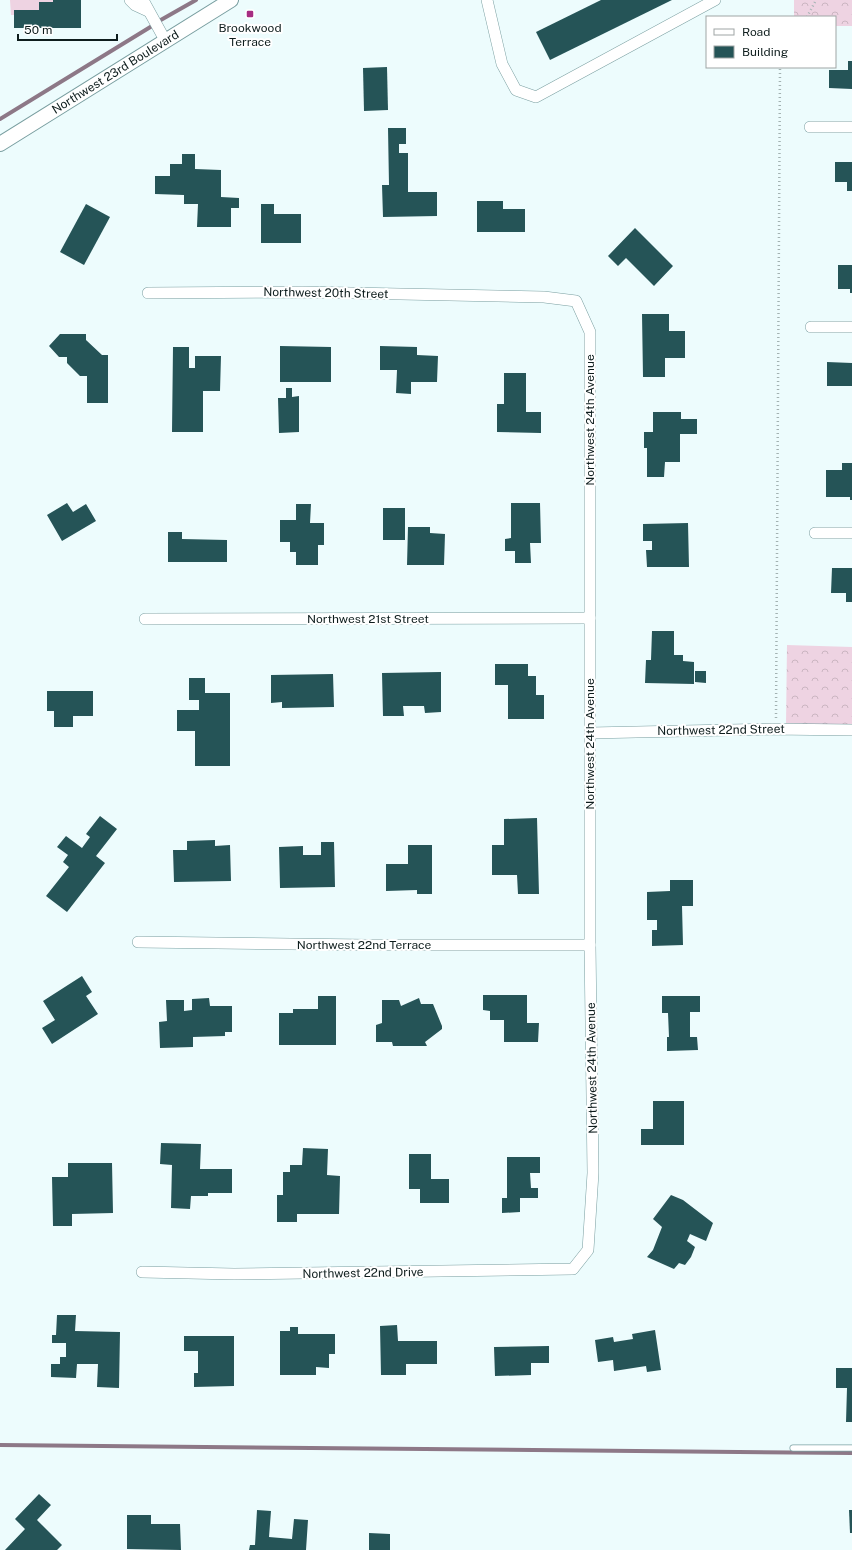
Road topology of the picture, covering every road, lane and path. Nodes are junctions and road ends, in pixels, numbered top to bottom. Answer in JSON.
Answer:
{"nodes":[{"id":1,"x":130,"y":0,"type":"edge"},
{"id":2,"x":143,"y":0,"type":"edge"},
{"id":3,"x":487,"y":0,"type":"edge"},
{"id":4,"x":715,"y":0,"type":"edge"},
{"id":5,"x":816,"y":0,"type":"edge"},
{"id":6,"x":226,"y":1,"type":"edge"},
{"id":7,"x":148,"y":11,"type":"junction"},
{"id":8,"x":808,"y":16,"type":"edge"},
{"id":9,"x":165,"y":40,"type":"junction"},
{"id":10,"x":780,"y":68,"type":"edge"},
{"id":11,"x":810,"y":127,"type":"dead end"},
{"id":12,"x":852,"y":127,"type":"edge"},
{"id":13,"x":0,"y":144,"type":"edge"},
{"id":14,"x":148,"y":293,"type":"dead end"},
{"id":15,"x":503,"y":296,"type":"joint"},
{"id":16,"x":811,"y":327,"type":"dead end"},
{"id":17,"x":852,"y":327,"type":"edge"},
{"id":18,"x":815,"y":533,"type":"dead end"},
{"id":19,"x":852,"y":533,"type":"edge"},
{"id":20,"x":590,"y":618,"type":"junction"},
{"id":21,"x":145,"y":619,"type":"dead end"},
{"id":22,"x":776,"y":729,"type":"junction"},
{"id":23,"x":852,"y":730,"type":"edge"},
{"id":24,"x":590,"y":733,"type":"junction"},
{"id":25,"x":138,"y":942,"type":"dead end"},
{"id":26,"x":590,"y":945,"type":"junction"},
{"id":27,"x":580,"y":1260,"type":"joint"},
{"id":28,"x":142,"y":1272,"type":"dead end"},
{"id":29,"x":793,"y":1448,"type":"dead end"},
{"id":30,"x":852,"y":1448,"type":"edge"}],
"edges":[{"from":1,"to":7,"type":"street"},
{"from":2,"to":7,"type":"street"},
{"from":3,"to":4,"type":"street"},
{"from":5,"to":8,"type":"path"},
{"from":6,"to":9,"type":"street","name":"Northwest 23rd Boulevard"},
{"from":7,"to":9,"type":"street"},
{"from":9,"to":13,"type":"street","name":"Northwest 23rd Boulevard"},
{"from":10,"to":22,"type":"path"},
{"from":11,"to":12,"type":"street"},
{"from":14,"to":15,"type":"street","name":"Northwest 20th Street"},
{"from":15,"to":20,"type":"street","name":"Northwest 24th Avenue"},
{"from":16,"to":17,"type":"street"},
{"from":18,"to":19,"type":"street"},
{"from":20,"to":21,"type":"street","name":"Northwest 21st Street"},
{"from":20,"to":24,"type":"street","name":"Northwest 24th Avenue"},
{"from":22,"to":23,"type":"street","name":"Northwest 22nd Street"},
{"from":22,"to":24,"type":"street","name":"Northwest 22nd Street"},
{"from":24,"to":26,"type":"street","name":"Northwest 24th Avenue"},
{"from":25,"to":26,"type":"street","name":"Northwest 22nd Terrace"},
{"from":26,"to":27,"type":"street","name":"Northwest 24th Avenue"},
{"from":27,"to":28,"type":"street","name":"Northwest 22nd Drive"},
{"from":29,"to":30,"type":"lane"}]}
